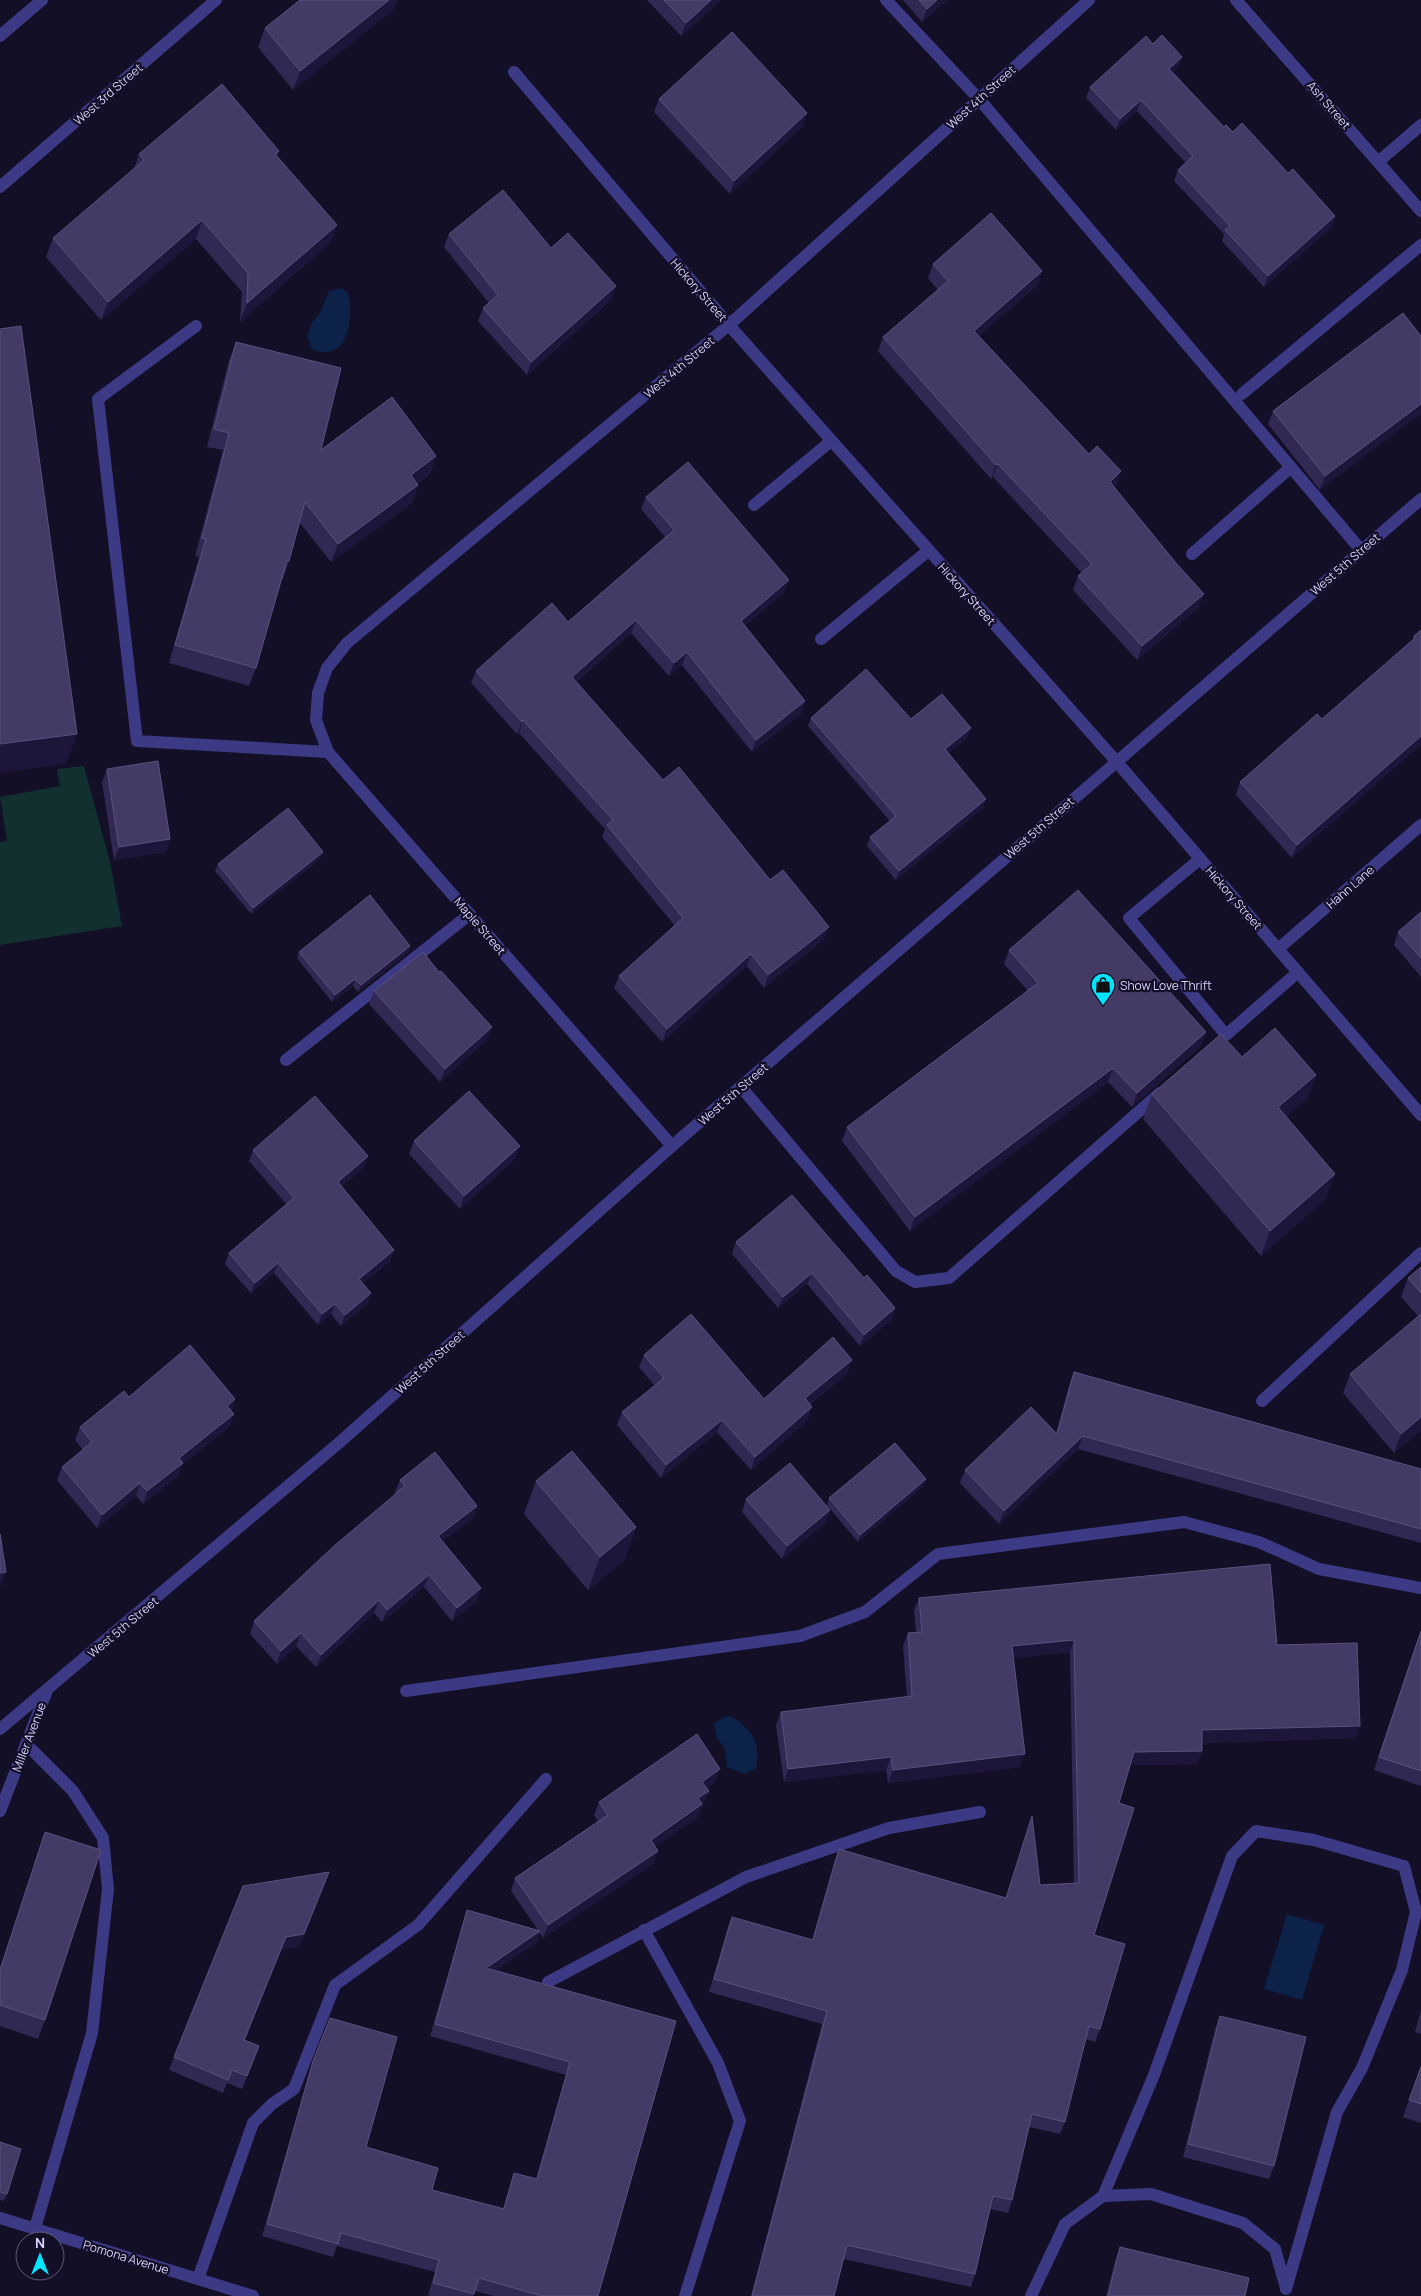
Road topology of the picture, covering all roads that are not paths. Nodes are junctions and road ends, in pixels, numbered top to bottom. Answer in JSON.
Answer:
{"nodes":[{"id":1,"x":42,"y":0,"type":"edge"},
{"id":2,"x":216,"y":0,"type":"edge"},
{"id":3,"x":886,"y":0,"type":"edge"},
{"id":4,"x":1089,"y":0,"type":"edge"},
{"id":5,"x":1236,"y":0,"type":"edge"},
{"id":6,"x":0,"y":36,"type":"edge"},
{"id":7,"x":514,"y":72,"type":"dead end"},
{"id":8,"x":979,"y":99,"type":"junction"},
{"id":9,"x":1421,"y":125,"type":"edge"},
{"id":10,"x":1378,"y":162,"type":"junction"},
{"id":11,"x":0,"y":187,"type":"edge"},
{"id":12,"x":1421,"y":211,"type":"edge"},
{"id":13,"x":1421,"y":245,"type":"edge"},
{"id":14,"x":729,"y":325,"type":"junction"},
{"id":15,"x":196,"y":326,"type":"dead end"},
{"id":16,"x":1242,"y":394,"type":"dead end"},
{"id":17,"x":832,"y":441,"type":"junction"},
{"id":18,"x":1291,"y":468,"type":"junction"},
{"id":19,"x":1421,"y":499,"type":"edge"},
{"id":20,"x":754,"y":505,"type":"dead end"},
{"id":21,"x":929,"y":550,"type":"junction"},
{"id":22,"x":1361,"y":550,"type":"junction"},
{"id":23,"x":1192,"y":554,"type":"dead end"},
{"id":24,"x":821,"y":639,"type":"dead end"},
{"id":25,"x":318,"y":693,"type":"joint"},
{"id":26,"x":328,"y":752,"type":"junction"},
{"id":27,"x":1116,"y":761,"type":"junction"},
{"id":28,"x":1421,"y":825,"type":"edge"},
{"id":29,"x":1200,"y":859,"type":"junction"},
{"id":30,"x":470,"y":914,"type":"junction"},
{"id":31,"x":1278,"y":949,"type":"junction"},
{"id":32,"x":1298,"y":972,"type":"junction"},
{"id":33,"x":286,"y":1060,"type":"dead end"},
{"id":34,"x":1168,"y":1086,"type":"edge"},
{"id":35,"x":741,"y":1087,"type":"junction"},
{"id":36,"x":1421,"y":1115,"type":"edge"},
{"id":37,"x":672,"y":1146,"type":"junction"},
{"id":38,"x":1421,"y":1253,"type":"edge"},
{"id":39,"x":1262,"y":1401,"type":"dead end"},
{"id":40,"x":1421,"y":1588,"type":"edge"},
{"id":41,"x":47,"y":1691,"type":"junction"},
{"id":42,"x":406,"y":1691,"type":"dead end"},
{"id":43,"x":0,"y":1729,"type":"edge"},
{"id":44,"x":26,"y":1744,"type":"junction"},
{"id":45,"x":546,"y":1779,"type":"dead end"},
{"id":46,"x":0,"y":1811,"type":"edge"},
{"id":47,"x":980,"y":1812,"type":"dead end"},
{"id":48,"x":644,"y":1930,"type":"junction"},
{"id":49,"x":548,"y":1982,"type":"dead end"},
{"id":50,"x":1103,"y":2196,"type":"junction"},
{"id":51,"x":0,"y":2218,"type":"edge"},
{"id":52,"x":35,"y":2228,"type":"junction"},
{"id":53,"x":198,"y":2279,"type":"junction"},
{"id":54,"x":1285,"y":2293,"type":"edge"},
{"id":55,"x":253,"y":2296,"type":"edge"},
{"id":56,"x":685,"y":2296,"type":"edge"},
{"id":57,"x":1031,"y":2296,"type":"edge"}],
"edges":[{"from":1,"to":6,"type":"street"},
{"from":2,"to":11,"type":"street","name":"West 3rd Street"},
{"from":3,"to":8,"type":"street"},
{"from":4,"to":8,"type":"street","name":"West 4th Street"},
{"from":5,"to":10,"type":"street","name":"Ash Street"},
{"from":7,"to":14,"type":"street","name":"Hickory Street"},
{"from":8,"to":14,"type":"street","name":"West 4th Street"},
{"from":8,"to":18,"type":"street"},
{"from":9,"to":10,"type":"street"},
{"from":10,"to":12,"type":"street","name":"Ash Street"},
{"from":13,"to":16,"type":"street"},
{"from":14,"to":17,"type":"street","name":"Hickory Street"},
{"from":14,"to":25,"type":"street","name":"West 4th Street"},
{"from":15,"to":26,"type":"street"},
{"from":17,"to":20,"type":"street"},
{"from":17,"to":21,"type":"street","name":"Hickory Street"},
{"from":18,"to":22,"type":"street"},
{"from":18,"to":23,"type":"street"},
{"from":19,"to":22,"type":"street","name":"West 5th Street"},
{"from":21,"to":24,"type":"street"},
{"from":21,"to":27,"type":"street","name":"Hickory Street"},
{"from":22,"to":27,"type":"street","name":"West 5th Street"},
{"from":25,"to":26,"type":"street","name":"Maple Street"},
{"from":26,"to":30,"type":"street","name":"Maple Street"},
{"from":27,"to":29,"type":"street","name":"Hickory Street"},
{"from":27,"to":35,"type":"street","name":"West 5th Street"},
{"from":28,"to":31,"type":"street","name":"Hahn Lane"},
{"from":29,"to":31,"type":"street","name":"Hickory Street"},
{"from":29,"to":32,"type":"street"},
{"from":30,"to":33,"type":"street"},
{"from":30,"to":37,"type":"street","name":"Maple Street"},
{"from":31,"to":32,"type":"street","name":"Hickory Street"},
{"from":32,"to":36,"type":"street","name":"Hickory Street"},
{"from":34,"to":35,"type":"street"},
{"from":35,"to":37,"type":"street","name":"West 5th Street"},
{"from":37,"to":41,"type":"street","name":"West 5th Street"},
{"from":38,"to":39,"type":"street"},
{"from":40,"to":42,"type":"street"},
{"from":41,"to":43,"type":"street","name":"West 5th Street"},
{"from":41,"to":44,"type":"street","name":"Miller Avenue"},
{"from":44,"to":46,"type":"street","name":"Miller Avenue"},
{"from":44,"to":52,"type":"street"},
{"from":45,"to":53,"type":"street"},
{"from":47,"to":48,"type":"street"},
{"from":48,"to":49,"type":"street"},
{"from":48,"to":56,"type":"street"},
{"from":50,"to":54,"type":"street"},
{"from":50,"to":54,"type":"street"},
{"from":50,"to":57,"type":"street"},
{"from":51,"to":52,"type":"street","name":"Pomona Avenue"},
{"from":52,"to":53,"type":"street","name":"Pomona Avenue"},
{"from":53,"to":55,"type":"street","name":"Pomona Avenue"}]}
